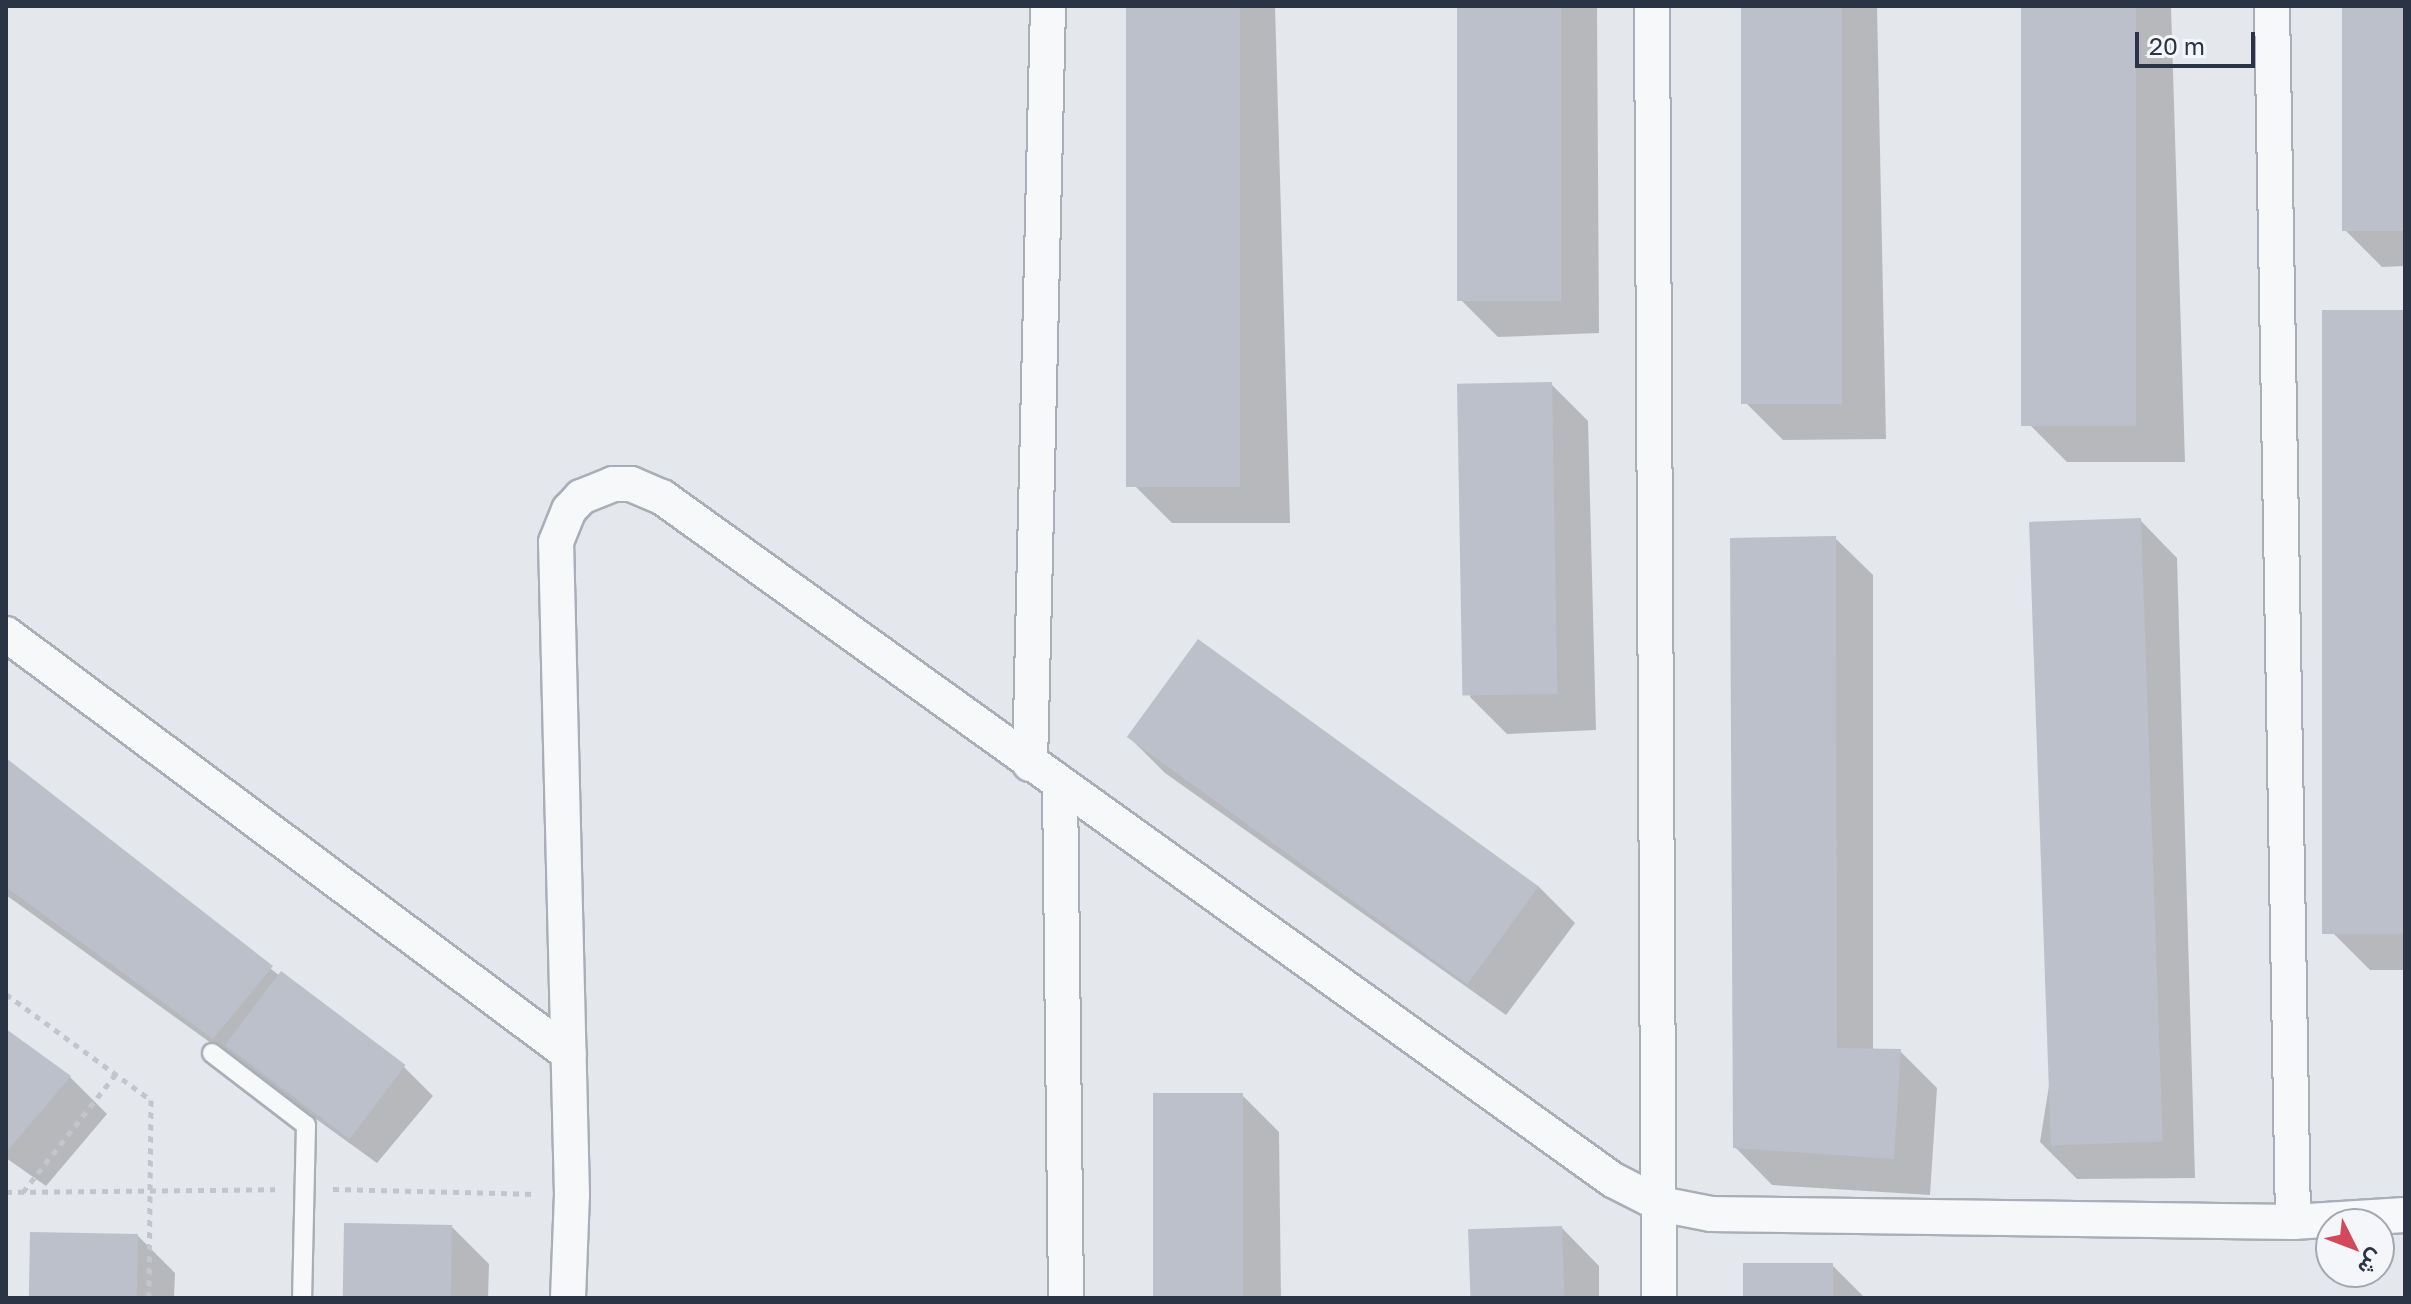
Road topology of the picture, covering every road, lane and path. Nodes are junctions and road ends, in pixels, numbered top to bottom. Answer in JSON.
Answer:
{"nodes":[{"id":1,"x":1048,"y":6,"type":"edge"},
{"id":2,"x":1652,"y":6,"type":"edge"},
{"id":3,"x":2272,"y":6,"type":"edge"},
{"id":4,"x":6,"y":634,"type":"edge"},
{"id":5,"x":1030,"y":764,"type":"junction"},
{"id":6,"x":1060,"y":784,"type":"junction"},
{"id":7,"x":6,"y":994,"type":"edge"},
{"id":8,"x":212,"y":1053,"type":"dead end"},
{"id":9,"x":569,"y":1054,"type":"junction"},
{"id":10,"x":116,"y":1074,"type":"junction"},
{"id":11,"x":305,"y":1189,"type":"junction"},
{"id":12,"x":149,"y":1190,"type":"junction"},
{"id":13,"x":6,"y":1192,"type":"edge"},
{"id":14,"x":23,"y":1192,"type":"junction"},
{"id":15,"x":572,"y":1195,"type":"junction"},
{"id":16,"x":1660,"y":1204,"type":"junction"},
{"id":17,"x":2405,"y":1215,"type":"edge"},
{"id":18,"x":2293,"y":1222,"type":"junction"},
{"id":19,"x":149,"y":1298,"type":"edge"},
{"id":20,"x":302,"y":1298,"type":"edge"},
{"id":21,"x":568,"y":1298,"type":"edge"},
{"id":22,"x":1066,"y":1298,"type":"edge"},
{"id":23,"x":1659,"y":1298,"type":"edge"}],
"edges":[{"from":1,"to":5,"type":"street"},
{"from":2,"to":16,"type":"street"},
{"from":3,"to":18,"type":"street"},
{"from":4,"to":9,"type":"street"},
{"from":5,"to":6,"type":"street"},
{"from":5,"to":9,"type":"street"},
{"from":6,"to":16,"type":"street"},
{"from":6,"to":22,"type":"street"},
{"from":7,"to":10,"type":"path"},
{"from":8,"to":11,"type":"lane"},
{"from":9,"to":15,"type":"street"},
{"from":10,"to":12,"type":"path"},
{"from":10,"to":14,"type":"path"},
{"from":11,"to":12,"type":"path"},
{"from":11,"to":15,"type":"path"},
{"from":11,"to":20,"type":"lane"},
{"from":12,"to":14,"type":"path"},
{"from":12,"to":19,"type":"path"},
{"from":13,"to":14,"type":"path"},
{"from":15,"to":21,"type":"street"},
{"from":16,"to":18,"type":"street"},
{"from":16,"to":23,"type":"street"},
{"from":17,"to":18,"type":"street"}]}
